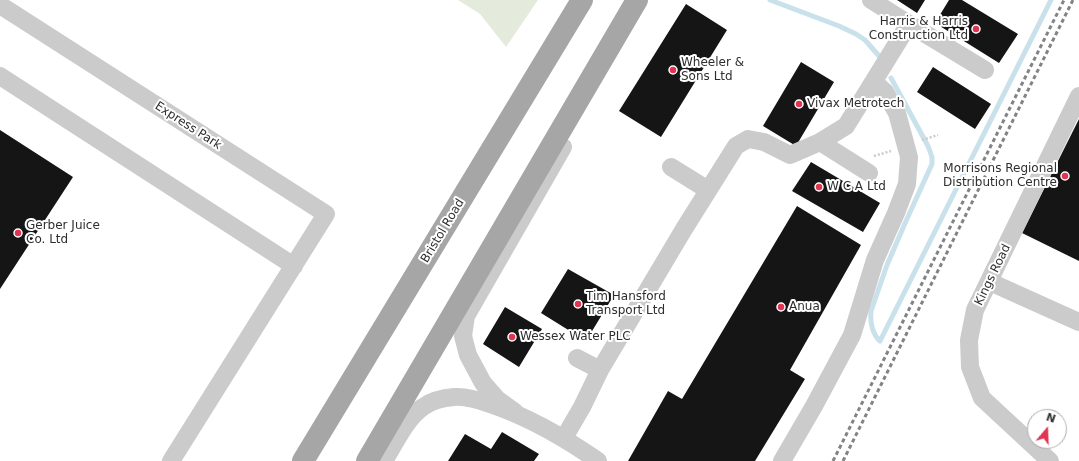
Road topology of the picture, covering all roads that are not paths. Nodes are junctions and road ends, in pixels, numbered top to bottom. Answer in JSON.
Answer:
{"nodes":[{"id":1,"x":582,"y":0,"type":"edge"},
{"id":2,"x":637,"y":0,"type":"edge"},
{"id":3,"x":871,"y":0,"type":"edge"},
{"id":4,"x":0,"y":5,"type":"edge"},
{"id":5,"x":909,"y":24,"type":"junction"},
{"id":6,"x":985,"y":70,"type":"dead end"},
{"id":7,"x":0,"y":76,"type":"edge"},
{"id":8,"x":874,"y":82,"type":"junction"},
{"id":9,"x":1079,"y":96,"type":"edge"},
{"id":10,"x":577,"y":103,"type":"junction"},
{"id":11,"x":820,"y":142,"type":"junction"},
{"id":12,"x":671,"y":167,"type":"dead end"},
{"id":13,"x":870,"y":173,"type":"dead end"},
{"id":14,"x":708,"y":190,"type":"junction"},
{"id":15,"x":294,"y":266,"type":"junction"},
{"id":16,"x":990,"y":282,"type":"junction"},
{"id":17,"x":1079,"y":322,"type":"edge"},
{"id":18,"x":577,"y":358,"type":"dead end"},
{"id":19,"x":600,"y":370,"type":"junction"},
{"id":20,"x":515,"y":412,"type":"junction"},
{"id":21,"x":564,"y":438,"type":"junction"},
{"id":22,"x":172,"y":461,"type":"edge"},
{"id":23,"x":303,"y":461,"type":"edge"},
{"id":24,"x":367,"y":461,"type":"edge"},
{"id":25,"x":384,"y":461,"type":"edge"},
{"id":26,"x":598,"y":461,"type":"edge"},
{"id":27,"x":782,"y":461,"type":"edge"},
{"id":28,"x":1050,"y":461,"type":"edge"}],
"edges":[{"from":1,"to":23,"type":"main road","name":"Bristol Road"},
{"from":2,"to":10,"type":"main road"},
{"from":3,"to":5,"type":"street"},
{"from":4,"to":15,"type":"street","name":"Express Park"},
{"from":5,"to":6,"type":"street"},
{"from":5,"to":8,"type":"street"},
{"from":7,"to":15,"type":"street"},
{"from":8,"to":11,"type":"street"},
{"from":8,"to":27,"type":"street"},
{"from":9,"to":16,"type":"street","name":"Kings Road"},
{"from":10,"to":20,"type":"street"},
{"from":10,"to":24,"type":"main road"},
{"from":11,"to":13,"type":"street"},
{"from":11,"to":14,"type":"street"},
{"from":12,"to":14,"type":"street"},
{"from":14,"to":19,"type":"street"},
{"from":15,"to":22,"type":"street","name":"Express Park"},
{"from":16,"to":17,"type":"street"},
{"from":16,"to":28,"type":"street","name":"Kings Road"},
{"from":18,"to":19,"type":"street"},
{"from":19,"to":21,"type":"street"},
{"from":20,"to":21,"type":"street"},
{"from":20,"to":25,"type":"street"},
{"from":21,"to":26,"type":"street"}]}
